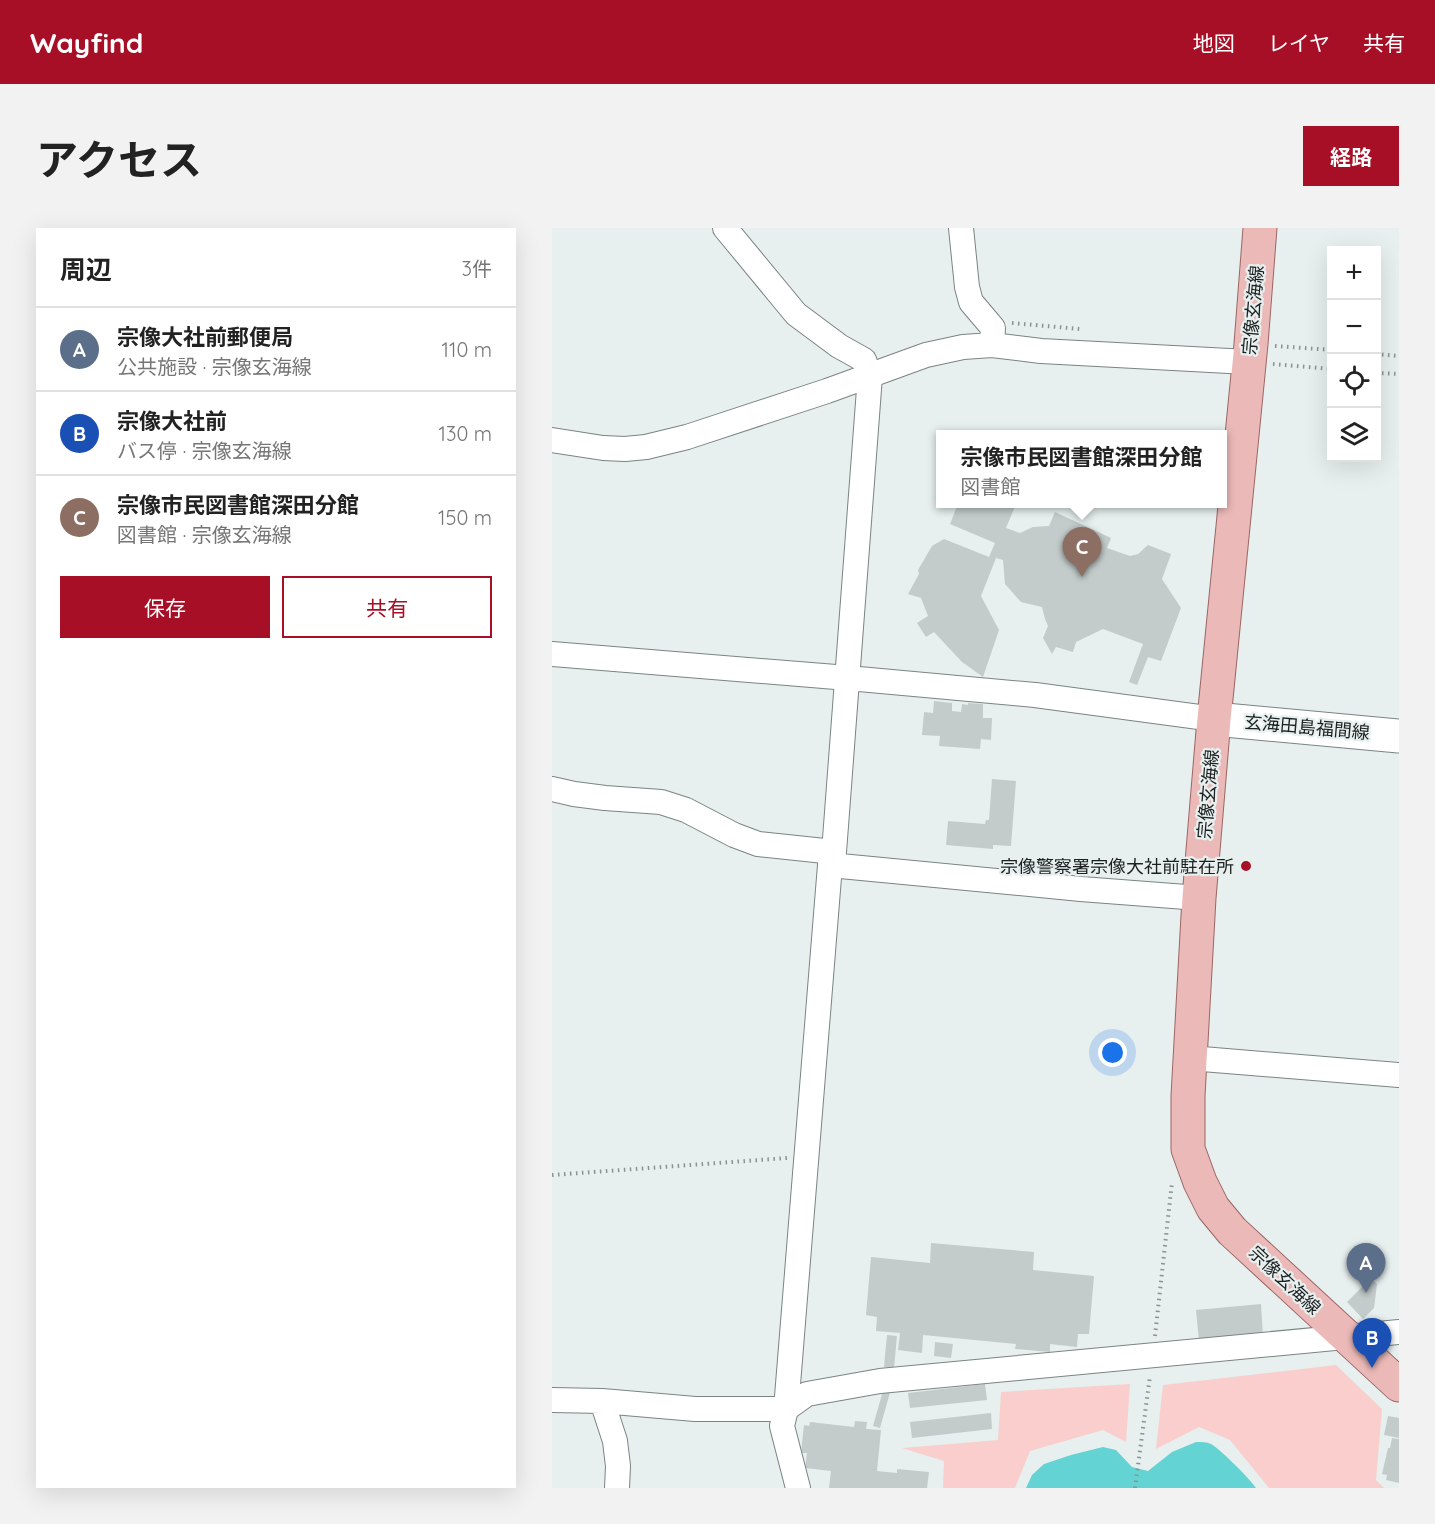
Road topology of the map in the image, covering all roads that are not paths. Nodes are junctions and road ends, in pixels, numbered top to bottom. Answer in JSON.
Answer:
{"nodes":[{"id":1,"x":725,"y":228,"type":"edge"},
{"id":2,"x":961,"y":228,"type":"edge"},
{"id":3,"x":1260,"y":228,"type":"edge"},
{"id":4,"x":992,"y":345,"type":"junction"},
{"id":5,"x":1250,"y":353,"type":"junction"},
{"id":6,"x":870,"y":376,"type":"junction"},
{"id":7,"x":552,"y":440,"type":"edge"},
{"id":8,"x":552,"y":654,"type":"edge"},
{"id":9,"x":848,"y":678,"type":"junction"},
{"id":10,"x":1214,"y":719,"type":"junction"},
{"id":11,"x":1399,"y":736,"type":"edge"},
{"id":12,"x":552,"y":789,"type":"edge"},
{"id":13,"x":832,"y":858,"type":"junction"},
{"id":14,"x":1199,"y":898,"type":"junction"},
{"id":15,"x":1190,"y":1059,"type":"junction"},
{"id":16,"x":1399,"y":1075,"type":"edge"},
{"id":17,"x":1399,"y":1332,"type":"edge"},
{"id":18,"x":1347,"y":1337,"type":"junction"},
{"id":19,"x":1399,"y":1384,"type":"edge"},
{"id":20,"x":552,"y":1400,"type":"edge"},
{"id":21,"x":602,"y":1401,"type":"junction"},
{"id":22,"x":786,"y":1409,"type":"junction"},
{"id":23,"x":617,"y":1488,"type":"edge"},
{"id":24,"x":798,"y":1488,"type":"edge"}],
"edges":[{"from":1,"to":6,"type":"street"},
{"from":2,"to":4,"type":"street"},
{"from":3,"to":5,"type":"main road","name":"宗像玄海線"},
{"from":4,"to":5,"type":"street"},
{"from":4,"to":6,"type":"street"},
{"from":5,"to":10,"type":"main road","name":"宗像玄海線"},
{"from":6,"to":7,"type":"street"},
{"from":6,"to":9,"type":"street"},
{"from":8,"to":9,"type":"street"},
{"from":9,"to":10,"type":"street"},
{"from":9,"to":13,"type":"street"},
{"from":10,"to":11,"type":"main road","name":"玄海田島福間線"},
{"from":10,"to":14,"type":"main road","name":"宗像玄海線"},
{"from":12,"to":13,"type":"street"},
{"from":13,"to":14,"type":"street"},
{"from":13,"to":22,"type":"street"},
{"from":14,"to":15,"type":"main road","name":"宗像玄海線"},
{"from":15,"to":16,"type":"street"},
{"from":15,"to":18,"type":"main road","name":"宗像玄海線"},
{"from":17,"to":18,"type":"street"},
{"from":18,"to":19,"type":"main road","name":"宗像玄海線"},
{"from":18,"to":22,"type":"street"},
{"from":20,"to":21,"type":"street"},
{"from":21,"to":22,"type":"street"},
{"from":21,"to":23,"type":"street"},
{"from":22,"to":24,"type":"street"}]}
